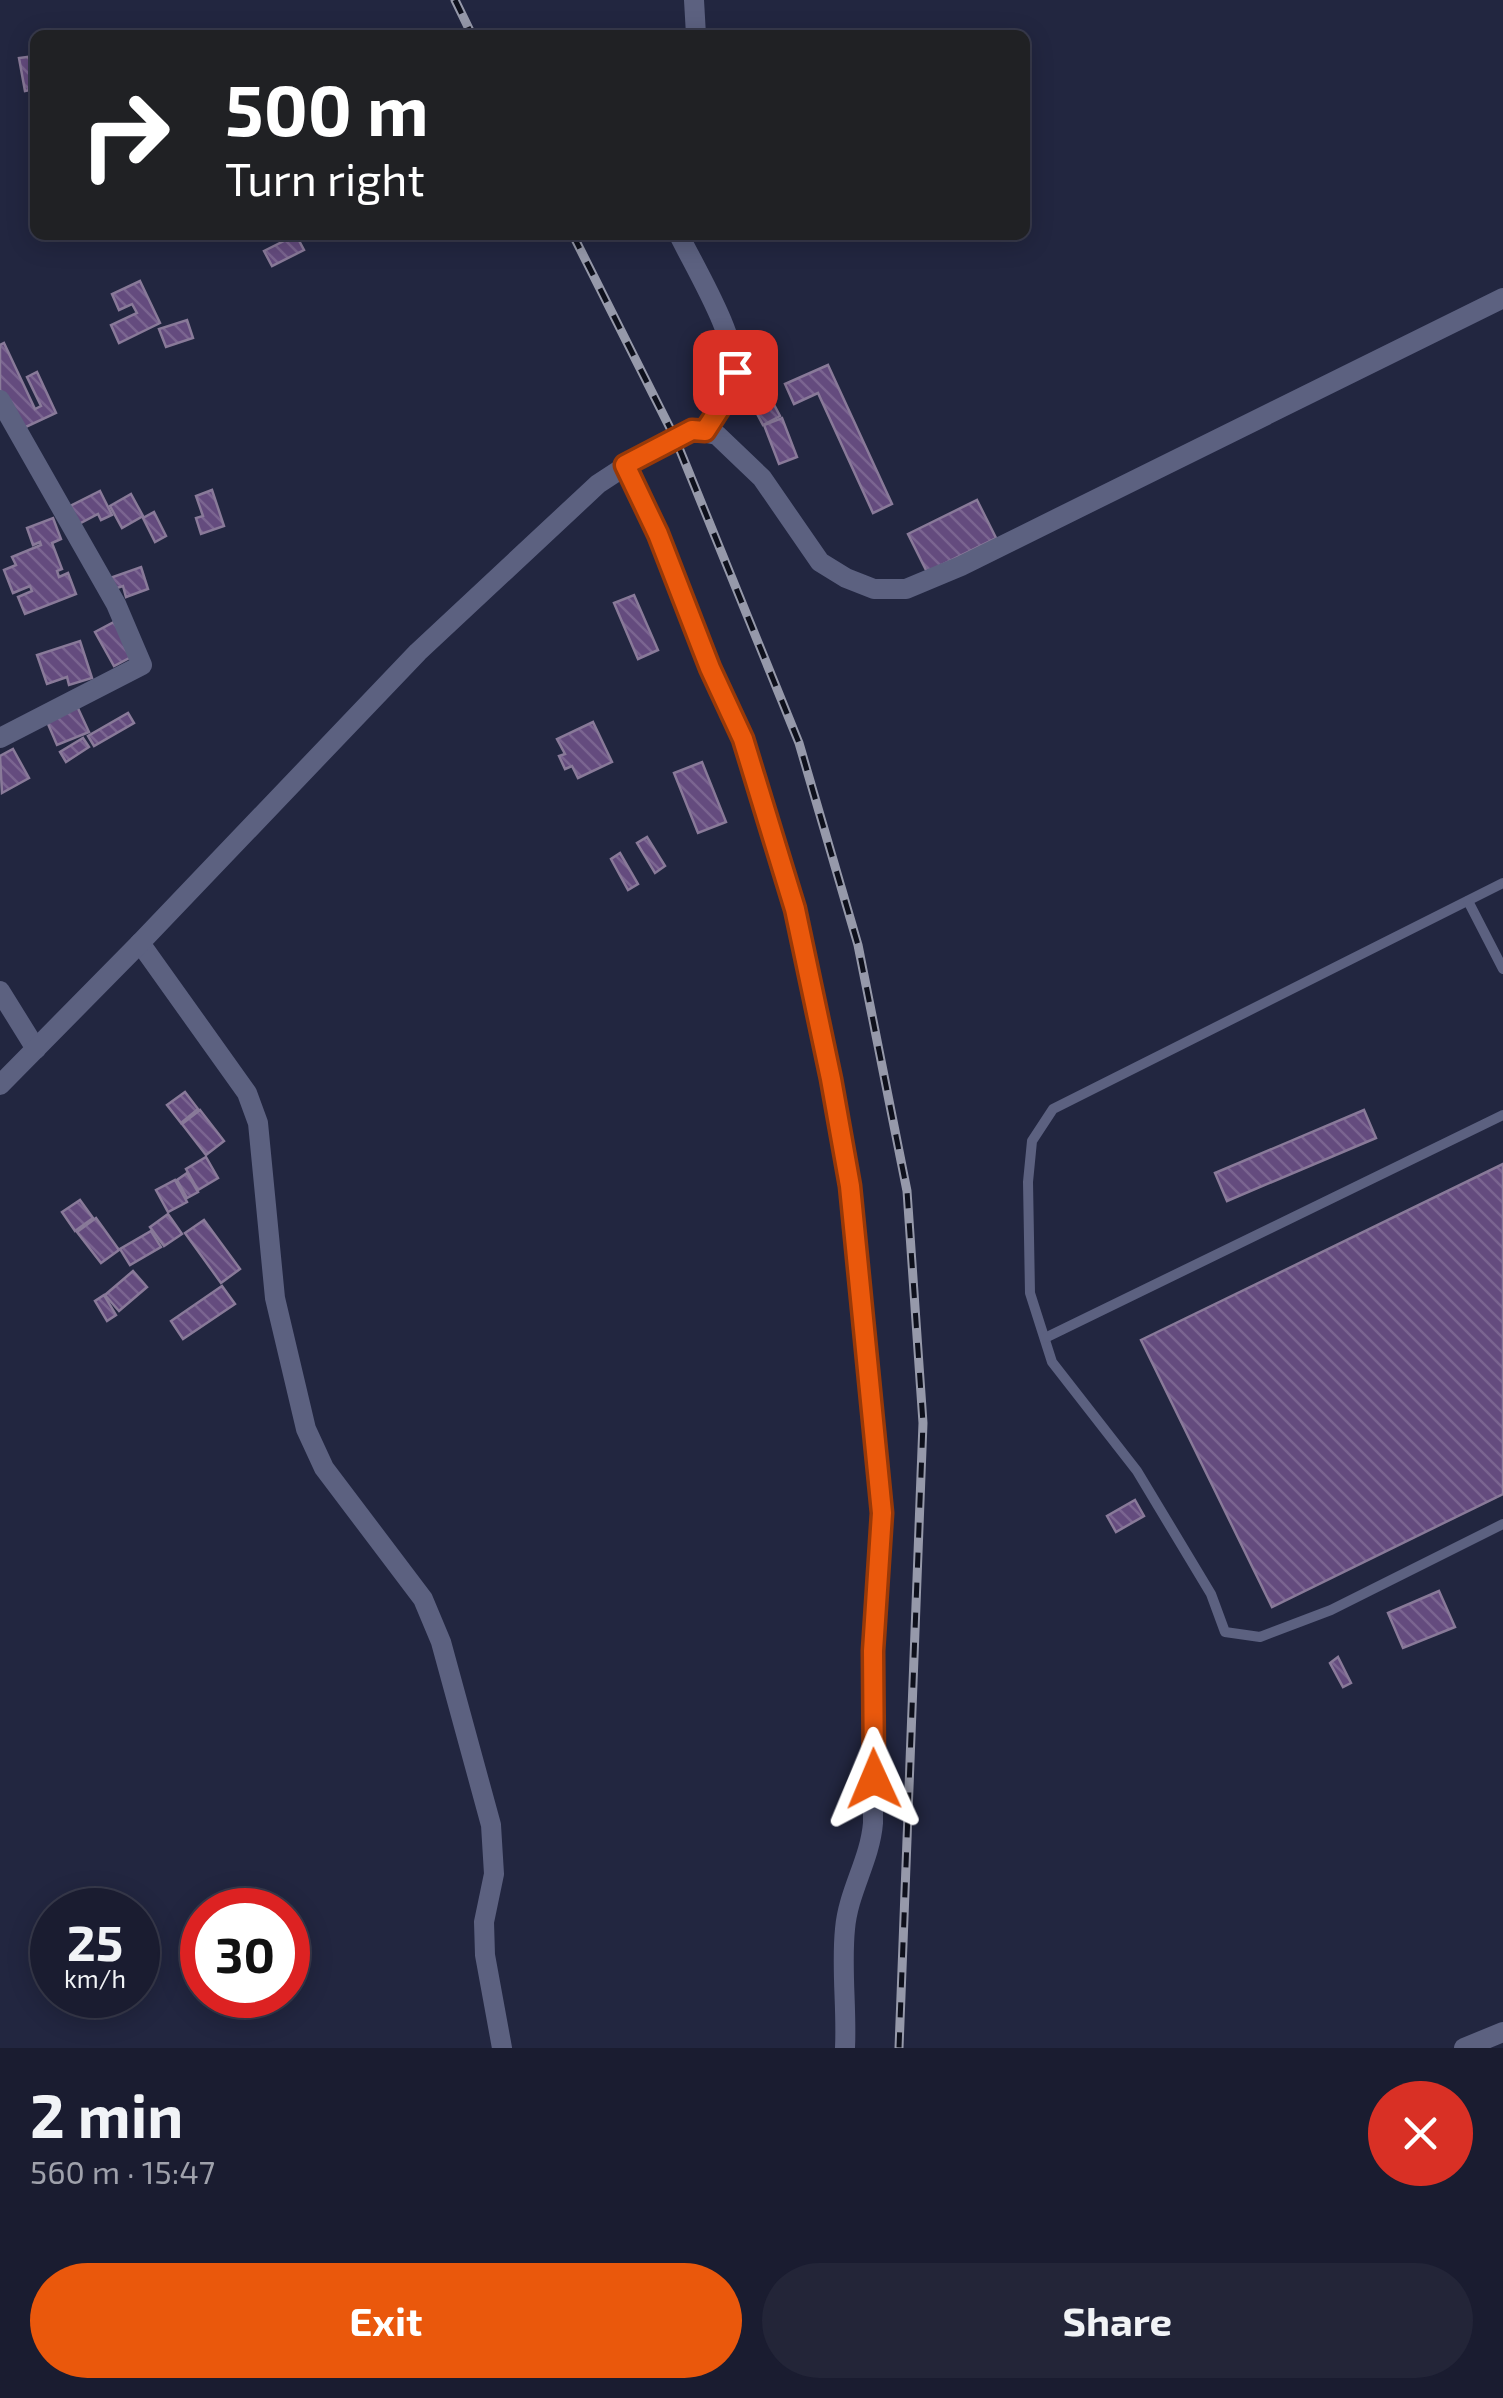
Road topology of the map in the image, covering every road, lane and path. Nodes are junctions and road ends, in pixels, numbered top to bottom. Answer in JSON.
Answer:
{"nodes":[{"id":1,"x":694,"y":0,"type":"edge"},
{"id":2,"x":696,"y":30,"type":"edge"},
{"id":3,"x":682,"y":240,"type":"edge"},
{"id":4,"x":1503,"y":298,"type":"edge"},
{"id":5,"x":0,"y":400,"type":"edge"},
{"id":6,"x":705,"y":431,"type":"junction"},
{"id":7,"x":625,"y":465,"type":"junction"},
{"id":8,"x":0,"y":738,"type":"edge"},
{"id":9,"x":1503,"y":884,"type":"edge"},
{"id":10,"x":1468,"y":901,"type":"junction"},
{"id":11,"x":140,"y":943,"type":"junction"},
{"id":12,"x":1503,"y":969,"type":"edge"},
{"id":13,"x":0,"y":992,"type":"edge"},
{"id":14,"x":36,"y":1048,"type":"junction"},
{"id":15,"x":0,"y":1085,"type":"edge"},
{"id":16,"x":1503,"y":1115,"type":"edge"},
{"id":17,"x":1045,"y":1338,"type":"junction"},
{"id":18,"x":1503,"y":1524,"type":"edge"},
{"id":19,"x":502,"y":2048,"type":"edge"},
{"id":20,"x":845,"y":2048,"type":"edge"}],
"edges":[{"from":1,"to":2,"type":"street"},
{"from":3,"to":6,"type":"street"},
{"from":4,"to":6,"type":"street"},
{"from":5,"to":8,"type":"street"},
{"from":6,"to":7,"type":"street"},
{"from":7,"to":11,"type":"street"},
{"from":7,"to":20,"type":"street"},
{"from":9,"to":10,"type":"lane"},
{"from":10,"to":12,"type":"lane"},
{"from":10,"to":17,"type":"lane"},
{"from":11,"to":14,"type":"street"},
{"from":11,"to":19,"type":"street"},
{"from":13,"to":14,"type":"street"},
{"from":14,"to":15,"type":"street"},
{"from":16,"to":17,"type":"lane"},
{"from":17,"to":18,"type":"lane"}]}
